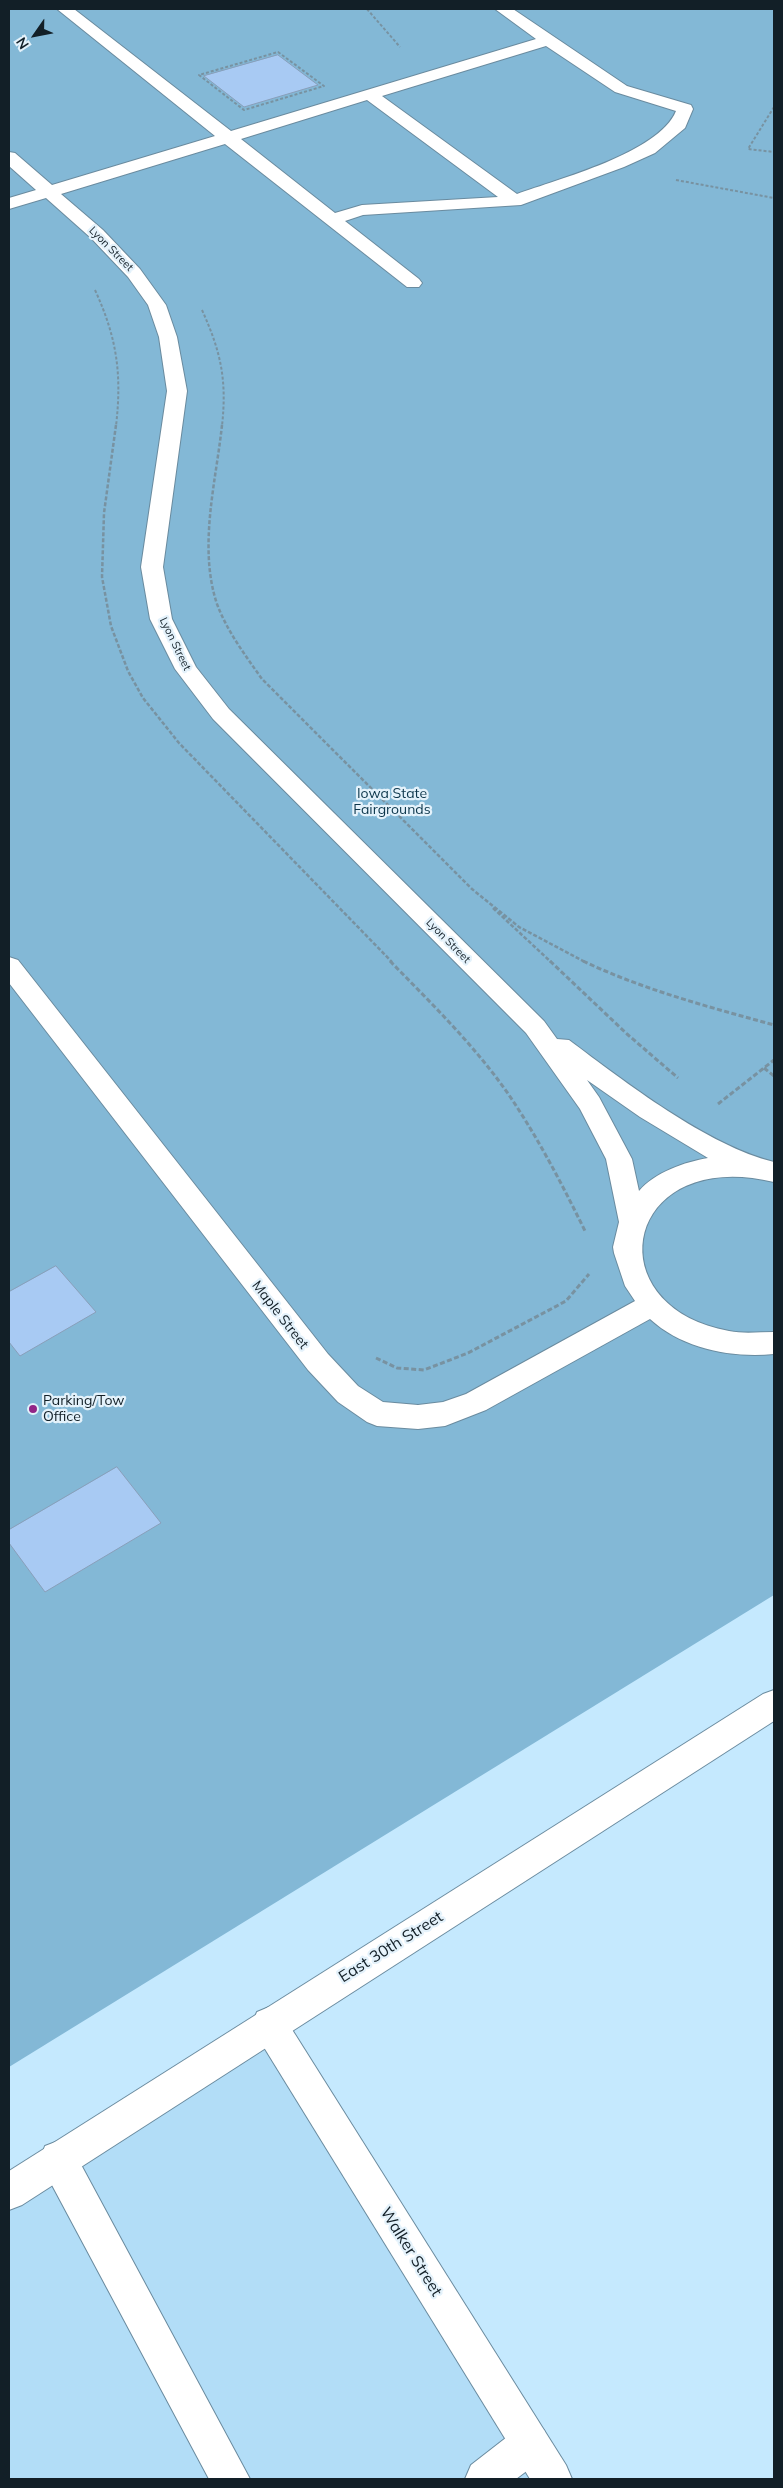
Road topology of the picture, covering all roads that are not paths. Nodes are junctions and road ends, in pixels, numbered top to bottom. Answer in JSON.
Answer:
{"nodes":[{"id":1,"x":65,"y":9,"type":"edge"},
{"id":2,"x":503,"y":9,"type":"edge"},
{"id":3,"x":548,"y":40,"type":"junction"},
{"id":4,"x":370,"y":95,"type":"junction"},
{"id":5,"x":230,"y":138,"type":"junction"},
{"id":6,"x":9,"y":156,"type":"edge"},
{"id":7,"x":49,"y":192,"type":"junction"},
{"id":8,"x":515,"y":201,"type":"junction"},
{"id":9,"x":9,"y":204,"type":"edge"},
{"id":10,"x":332,"y":219,"type":"junction"},
{"id":11,"x":413,"y":283,"type":"dead end"},
{"id":12,"x":9,"y":966,"type":"edge"},
{"id":13,"x":535,"y":1028,"type":"junction"},
{"id":14,"x":745,"y":1166,"type":"junction"},
{"id":15,"x":774,"y":1172,"type":"edge"},
{"id":16,"x":632,"y":1220,"type":"junction"},
{"id":17,"x":652,"y":1305,"type":"junction"},
{"id":18,"x":774,"y":1343,"type":"edge"},
{"id":19,"x":774,"y":1704,"type":"edge"},
{"id":20,"x":269,"y":2024,"type":"junction"},
{"id":21,"x":58,"y":2159,"type":"junction"},
{"id":22,"x":9,"y":2192,"type":"edge"},
{"id":23,"x":530,"y":2444,"type":"junction"},
{"id":24,"x":230,"y":2479,"type":"edge"},
{"id":25,"x":485,"y":2479,"type":"edge"},
{"id":26,"x":552,"y":2479,"type":"edge"}],
"edges":[{"from":1,"to":5,"type":"main road"},
{"from":2,"to":3,"type":"main road"},
{"from":3,"to":4,"type":"main road"},
{"from":3,"to":8,"type":"main road"},
{"from":4,"to":5,"type":"main road"},
{"from":4,"to":8,"type":"main road"},
{"from":5,"to":7,"type":"main road"},
{"from":5,"to":10,"type":"main road"},
{"from":6,"to":7,"type":"main road","name":"Lyon Street"},
{"from":7,"to":9,"type":"main road"},
{"from":7,"to":13,"type":"main road","name":"Lyon Street"},
{"from":8,"to":10,"type":"main road"},
{"from":10,"to":11,"type":"main road"},
{"from":12,"to":17,"type":"main road","name":"Maple Street"},
{"from":13,"to":14,"type":"main road"},
{"from":13,"to":16,"type":"main road"},
{"from":14,"to":15,"type":"main road"},
{"from":14,"to":16,"type":"main road"},
{"from":16,"to":17,"type":"main road"},
{"from":17,"to":18,"type":"main road"},
{"from":19,"to":20,"type":"main road","name":"East 30th Street"},
{"from":20,"to":21,"type":"main road","name":"East 30th Street"},
{"from":20,"to":23,"type":"main road","name":"Walker Street"},
{"from":21,"to":22,"type":"main road","name":"East 30th Street"},
{"from":21,"to":24,"type":"main road"},
{"from":23,"to":25,"type":"main road"},
{"from":23,"to":26,"type":"main road","name":"Walker Street"}]}
